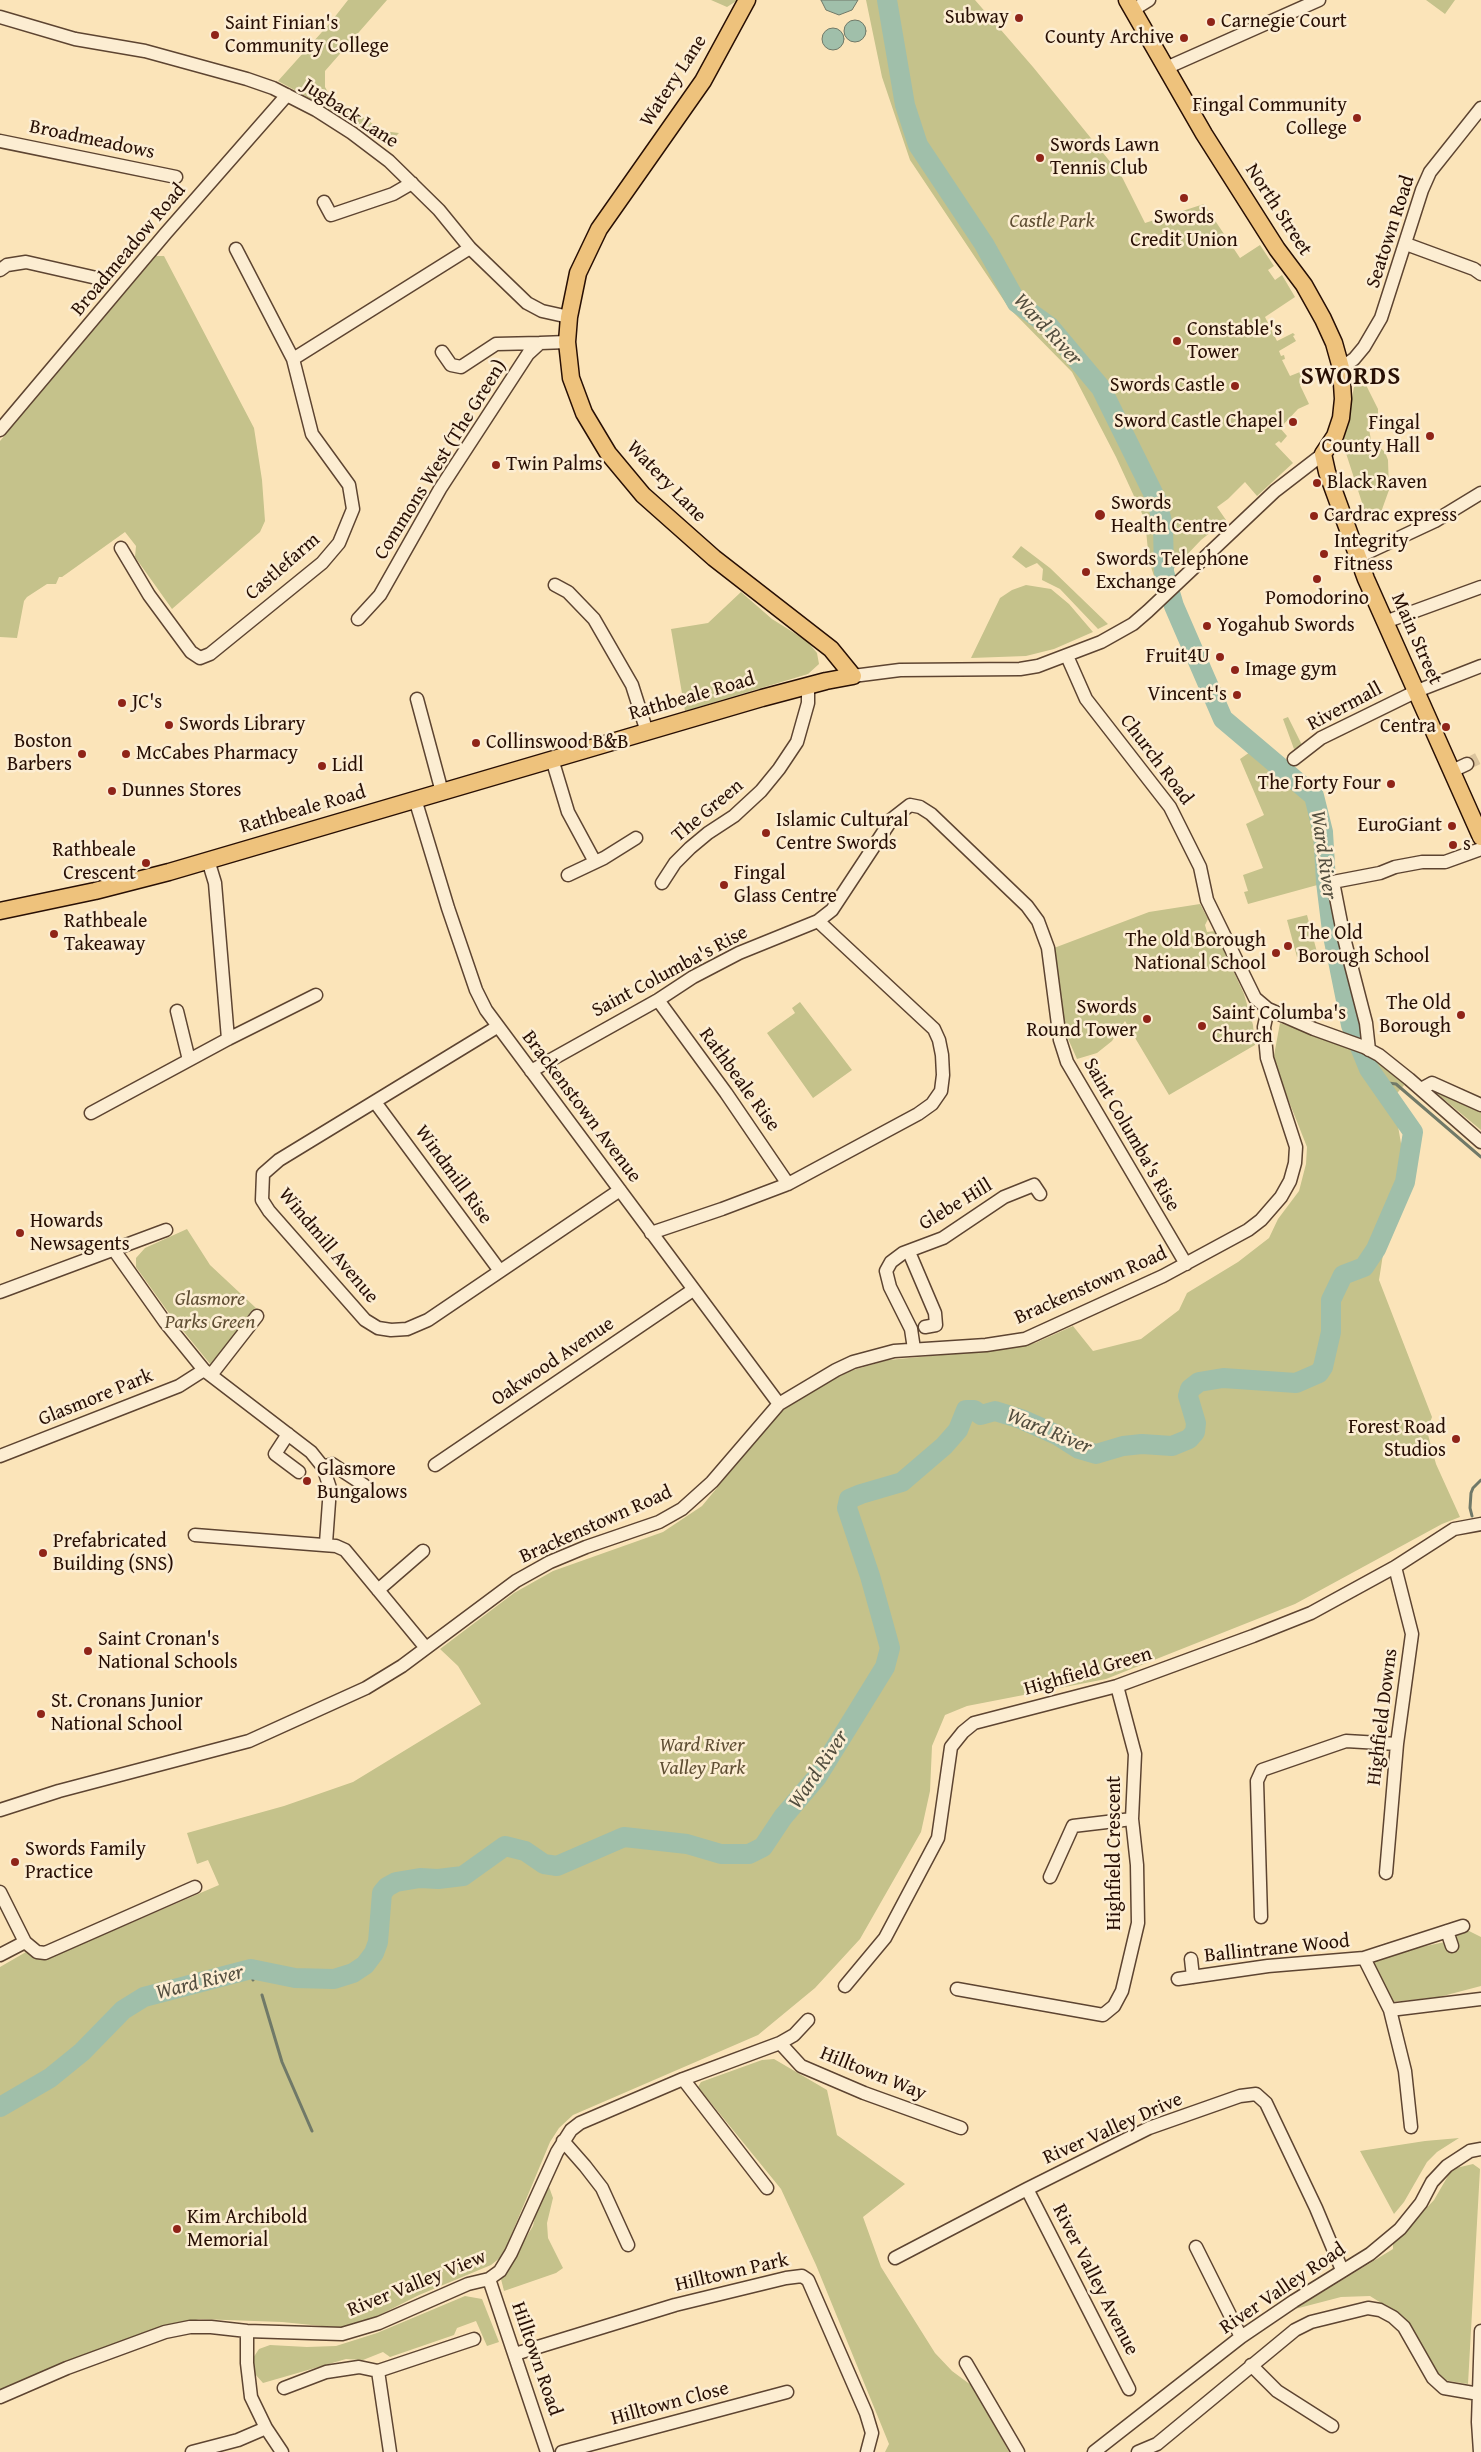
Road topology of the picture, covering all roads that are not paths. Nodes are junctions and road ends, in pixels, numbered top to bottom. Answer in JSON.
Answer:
{"nodes":[{"id":1,"x":747,"y":0,"type":"edge"},
{"id":2,"x":1149,"y":0,"type":"edge"},
{"id":3,"x":1319,"y":0,"type":"edge"},
{"id":4,"x":1130,"y":5,"type":"edge"},
{"id":5,"x":0,"y":17,"type":"edge"},
{"id":6,"x":1166,"y":68,"type":"junction"},
{"id":7,"x":287,"y":95,"type":"junction"},
{"id":8,"x":1481,"y":108,"type":"edge"},
{"id":9,"x":0,"y":141,"type":"edge"},
{"id":10,"x":176,"y":176,"type":"dead end"},
{"id":11,"x":412,"y":183,"type":"junction"},
{"id":12,"x":324,"y":202,"type":"dead end"},
{"id":13,"x":470,"y":248,"type":"junction"},
{"id":14,"x":236,"y":249,"type":"dead end"},
{"id":15,"x":1404,"y":249,"type":"junction"},
{"id":16,"x":0,"y":270,"type":"edge"},
{"id":17,"x":1481,"y":274,"type":"edge"},
{"id":18,"x":100,"y":279,"type":"dead end"},
{"id":19,"x":569,"y":317,"type":"junction"},
{"id":20,"x":567,"y":342,"type":"junction"},
{"id":21,"x":540,"y":343,"type":"junction"},
{"id":22,"x":442,"y":352,"type":"dead end"},
{"id":23,"x":293,"y":359,"type":"junction"},
{"id":24,"x":1341,"y":368,"type":"junction"},
{"id":25,"x":0,"y":430,"type":"edge"},
{"id":26,"x":1323,"y":454,"type":"junction"},
{"id":27,"x":1481,"y":493,"type":"edge"},
{"id":28,"x":120,"y":548,"type":"dead end"},
{"id":29,"x":1358,"y":557,"type":"junction"},
{"id":30,"x":555,"y":585,"type":"dead end"},
{"id":31,"x":1481,"y":587,"type":"edge"},
{"id":32,"x":358,"y":619,"type":"dead end"},
{"id":33,"x":1385,"y":622,"type":"junction"},
{"id":34,"x":1067,"y":656,"type":"junction"},
{"id":35,"x":1481,"y":666,"type":"edge"},
{"id":36,"x":853,"y":676,"type":"junction"},
{"id":37,"x":808,"y":686,"type":"junction"},
{"id":38,"x":1416,"y":691,"type":"junction"},
{"id":39,"x":417,"y":699,"type":"dead end"},
{"id":40,"x":647,"y":732,"type":"junction"},
{"id":41,"x":552,"y":759,"type":"junction"},
{"id":42,"x":1294,"y":759,"type":"dead end"},
{"id":43,"x":1467,"y":764,"type":"tunnel mouth"},
{"id":44,"x":1452,"y":771,"type":"junction"},
{"id":45,"x":442,"y":792,"type":"junction"},
{"id":46,"x":415,"y":799,"type":"junction"},
{"id":47,"x":1481,"y":837,"type":"edge"},
{"id":48,"x":636,"y":838,"type":"dead end"},
{"id":49,"x":1481,"y":849,"type":"edge"},
{"id":50,"x":208,"y":860,"type":"junction"},
{"id":51,"x":595,"y":862,"type":"junction"},
{"id":52,"x":568,"y":875,"type":"dead end"},
{"id":53,"x":662,"y":883,"type":"dead end"},
{"id":54,"x":0,"y":911,"type":"edge"},
{"id":55,"x":818,"y":921,"type":"junction"},
{"id":56,"x":316,"y":995,"type":"dead end"},
{"id":57,"x":658,"y":1000,"type":"junction"},
{"id":58,"x":1268,"y":1009,"type":"junction"},
{"id":59,"x":177,"y":1011,"type":"dead end"},
{"id":60,"x":497,"y":1027,"type":"junction"},
{"id":61,"x":228,"y":1039,"type":"junction"},
{"id":62,"x":1367,"y":1048,"type":"junction"},
{"id":63,"x":189,"y":1060,"type":"junction"},
{"id":64,"x":531,"y":1071,"type":"junction"},
{"id":65,"x":1421,"y":1089,"type":"junction"},
{"id":66,"x":375,"y":1102,"type":"junction"},
{"id":67,"x":1481,"y":1105,"type":"edge"},
{"id":68,"x":91,"y":1113,"type":"dead end"},
{"id":69,"x":1481,"y":1142,"type":"edge"},
{"id":70,"x":788,"y":1184,"type":"junction"},
{"id":71,"x":620,"y":1190,"type":"junction"},
{"id":72,"x":1040,"y":1194,"type":"dead end"},
{"id":73,"x":166,"y":1230,"type":"dead end"},
{"id":74,"x":651,"y":1232,"type":"junction"},
{"id":75,"x":114,"y":1250,"type":"junction"},
{"id":76,"x":909,"y":1252,"type":"junction"},
{"id":77,"x":1186,"y":1264,"type":"junction"},
{"id":78,"x":500,"y":1271,"type":"junction"},
{"id":79,"x":0,"y":1278,"type":"edge"},
{"id":80,"x":693,"y":1290,"type":"junction"},
{"id":81,"x":2,"y":1291,"type":"edge"},
{"id":82,"x":257,"y":1316,"type":"dead end"},
{"id":83,"x":925,"y":1327,"type":"dead end"},
{"id":84,"x":914,"y":1349,"type":"junction"},
{"id":85,"x":207,"y":1372,"type":"junction"},
{"id":86,"x":779,"y":1404,"type":"junction"},
{"id":87,"x":288,"y":1434,"type":"junction"},
{"id":88,"x":0,"y":1456,"type":"edge"},
{"id":89,"x":435,"y":1465,"type":"dead end"},
{"id":90,"x":323,"y":1467,"type":"junction"},
{"id":91,"x":299,"y":1472,"type":"dead end"},
{"id":92,"x":364,"y":1485,"type":"dead end"},
{"id":93,"x":1481,"y":1524,"type":"edge"},
{"id":94,"x":195,"y":1535,"type":"dead end"},
{"id":95,"x":326,"y":1543,"type":"junction"},
{"id":96,"x":423,"y":1551,"type":"dead end"},
{"id":97,"x":1395,"y":1567,"type":"junction"},
{"id":98,"x":378,"y":1590,"type":"junction"},
{"id":99,"x":426,"y":1648,"type":"junction"},
{"id":100,"x":1117,"y":1686,"type":"junction"},
{"id":101,"x":1397,"y":1744,"type":"junction"},
{"id":102,"x":0,"y":1810,"type":"edge"},
{"id":103,"x":1132,"y":1819,"type":"junction"},
{"id":104,"x":1386,"y":1873,"type":"dead end"},
{"id":105,"x":1050,"y":1877,"type":"dead end"},
{"id":106,"x":195,"y":1887,"type":"dead end"},
{"id":107,"x":0,"y":1892,"type":"edge"},
{"id":108,"x":1261,"y":1917,"type":"dead end"},
{"id":109,"x":1463,"y":1926,"type":"dead end"},
{"id":110,"x":1447,"y":1931,"type":"junction"},
{"id":111,"x":25,"y":1942,"type":"junction"},
{"id":112,"x":1452,"y":1946,"type":"dead end"},
{"id":113,"x":0,"y":1956,"type":"edge"},
{"id":114,"x":1364,"y":1958,"type":"junction"},
{"id":115,"x":1191,"y":1959,"type":"dead end"},
{"id":116,"x":1193,"y":1977,"type":"junction"},
{"id":117,"x":1178,"y":1980,"type":"dead end"},
{"id":118,"x":845,"y":1986,"type":"dead end"},
{"id":119,"x":957,"y":1989,"type":"dead end"},
{"id":120,"x":1481,"y":1999,"type":"edge"},
{"id":121,"x":1390,"y":2010,"type":"junction"},
{"id":122,"x":808,"y":2020,"type":"dead end"},
{"id":123,"x":780,"y":2043,"type":"junction"},
{"id":124,"x":683,"y":2079,"type":"junction"},
{"id":125,"x":1411,"y":2127,"type":"dead end"},
{"id":126,"x":960,"y":2128,"type":"dead end"},
{"id":127,"x":563,"y":2141,"type":"junction"},
{"id":128,"x":1481,"y":2149,"type":"edge"},
{"id":129,"x":767,"y":2188,"type":"dead end"},
{"id":130,"x":1027,"y":2189,"type":"junction"},
{"id":131,"x":628,"y":2245,"type":"dead end"},
{"id":132,"x":1196,"y":2247,"type":"dead end"},
{"id":133,"x":895,"y":2258,"type":"dead end"},
{"id":134,"x":1342,"y":2270,"type":"junction"},
{"id":135,"x":489,"y":2279,"type":"junction"},
{"id":136,"x":247,"y":2331,"type":"junction"},
{"id":137,"x":1481,"y":2331,"type":"edge"},
{"id":138,"x":1240,"y":2337,"type":"junction"},
{"id":139,"x":474,"y":2339,"type":"dead end"},
{"id":140,"x":515,"y":2354,"type":"junction"},
{"id":141,"x":966,"y":2362,"type":"dead end"},
{"id":142,"x":1251,"y":2364,"type":"junction"},
{"id":143,"x":378,"y":2371,"type":"junction"},
{"id":144,"x":284,"y":2388,"type":"dead end"},
{"id":145,"x":1129,"y":2389,"type":"dead end"},
{"id":146,"x":787,"y":2392,"type":"dead end"},
{"id":147,"x":1479,"y":2394,"type":"junction"},
{"id":148,"x":0,"y":2396,"type":"edge"},
{"id":149,"x":1332,"y":2426,"type":"dead end"},
{"id":150,"x":266,"y":2428,"type":"junction"},
{"id":151,"x":1160,"y":2448,"type":"edge"},
{"id":152,"x":192,"y":2452,"type":"edge"},
{"id":153,"x":282,"y":2452,"type":"edge"},
{"id":154,"x":390,"y":2452,"type":"edge"},
{"id":155,"x":547,"y":2452,"type":"edge"},
{"id":156,"x":562,"y":2452,"type":"edge"},
{"id":157,"x":867,"y":2452,"type":"edge"},
{"id":158,"x":1018,"y":2452,"type":"edge"},
{"id":159,"x":1094,"y":2452,"type":"edge"},
{"id":160,"x":1138,"y":2452,"type":"edge"},
{"id":161,"x":1480,"y":2452,"type":"edge"}],
"edges":[{"from":1,"to":19,"type":"main road","name":"Watery Lane"},
{"from":2,"to":4,"type":"street"},
{"from":3,"to":6,"type":"street"},
{"from":4,"to":6,"type":"main road","name":"North Street"},
{"from":5,"to":7,"type":"street","name":"Jugback Lane"},
{"from":6,"to":24,"type":"main road","name":"North Street"},
{"from":7,"to":11,"type":"street","name":"Jugback Lane"},
{"from":7,"to":25,"type":"street","name":"Broadmeadow Road"},
{"from":8,"to":15,"type":"street","name":"Seatown Road"},
{"from":9,"to":10,"type":"street","name":"Broadmeadows"},
{"from":11,"to":12,"type":"street"},
{"from":11,"to":13,"type":"street","name":"Jugback Lane"},
{"from":13,"to":19,"type":"street","name":"Jugback Lane"},
{"from":13,"to":23,"type":"street"},
{"from":14,"to":23,"type":"street","name":"Castlefarm"},
{"from":15,"to":17,"type":"street"},
{"from":15,"to":24,"type":"street","name":"Seatown Road"},
{"from":16,"to":18,"type":"street"},
{"from":19,"to":20,"type":"main road","name":"Watery Lane"},
{"from":20,"to":21,"type":"street"},
{"from":20,"to":36,"type":"main road","name":"Watery Lane"},
{"from":21,"to":22,"type":"street"},
{"from":21,"to":32,"type":"street","name":"Commons West (The Green)"},
{"from":23,"to":28,"type":"street","name":"Castlefarm"},
{"from":24,"to":26,"type":"main road","name":"North Street"},
{"from":26,"to":29,"type":"main road","name":"Main Street"},
{"from":26,"to":34,"type":"street","name":"Rathbeale Road"},
{"from":27,"to":29,"type":"street"},
{"from":29,"to":33,"type":"main road","name":"Main Street"},
{"from":30,"to":40,"type":"street"},
{"from":31,"to":33,"type":"street"},
{"from":33,"to":38,"type":"main road","name":"Main Street"},
{"from":34,"to":36,"type":"street","name":"Rathbeale Road"},
{"from":34,"to":58,"type":"street","name":"Church Road"},
{"from":35,"to":38,"type":"street","name":"Rivermall"},
{"from":36,"to":37,"type":"main road","name":"Rathbeale Road"},
{"from":37,"to":40,"type":"main road","name":"Rathbeale Road"},
{"from":37,"to":53,"type":"street","name":"The Green"},
{"from":38,"to":42,"type":"street","name":"Rivermall"},
{"from":38,"to":44,"type":"main road","name":"Main Street"},
{"from":39,"to":45,"type":"street"},
{"from":40,"to":41,"type":"main road","name":"Rathbeale Road"},
{"from":41,"to":45,"type":"main road","name":"Rathbeale Road"},
{"from":41,"to":51,"type":"street"},
{"from":43,"to":44,"type":"street"},
{"from":44,"to":47,"type":"main road","name":"Main Street"},
{"from":45,"to":46,"type":"main road","name":"Rathbeale Road"},
{"from":46,"to":50,"type":"main road","name":"Rathbeale Road"},
{"from":46,"to":60,"type":"street","name":"Brackenstown Avenue"},
{"from":48,"to":51,"type":"street"},
{"from":49,"to":62,"type":"street"},
{"from":50,"to":54,"type":"main road","name":"Rathbeale Road"},
{"from":50,"to":61,"type":"street"},
{"from":51,"to":52,"type":"street"},
{"from":55,"to":57,"type":"street","name":"Saint Columba's Rise"},
{"from":55,"to":70,"type":"street"},
{"from":55,"to":77,"type":"street","name":"Saint Columba's Rise"},
{"from":56,"to":61,"type":"street"},
{"from":57,"to":64,"type":"street","name":"Saint Columba's Rise"},
{"from":57,"to":70,"type":"street","name":"Rathbeale Rise"},
{"from":58,"to":62,"type":"street","name":"Church Road"},
{"from":58,"to":77,"type":"street","name":"Brackenstown Road"},
{"from":59,"to":63,"type":"street"},
{"from":60,"to":64,"type":"street","name":"Brackenstown Avenue"},
{"from":60,"to":66,"type":"street","name":"Windmill Avenue"},
{"from":61,"to":63,"type":"street"},
{"from":62,"to":65,"type":"street","name":"Church Road"},
{"from":63,"to":68,"type":"street"},
{"from":64,"to":71,"type":"street","name":"Brackenstown Avenue"},
{"from":65,"to":67,"type":"street"},
{"from":65,"to":69,"type":"street","name":"Church Road"},
{"from":66,"to":78,"type":"street","name":"Windmill Rise"},
{"from":66,"to":78,"type":"street","name":"Windmill Avenue"},
{"from":70,"to":74,"type":"street"},
{"from":71,"to":74,"type":"street","name":"Brackenstown Avenue"},
{"from":71,"to":78,"type":"street","name":"Windmill Avenue"},
{"from":72,"to":76,"type":"street","name":"Glebe Hill"},
{"from":73,"to":75,"type":"street"},
{"from":74,"to":80,"type":"street","name":"Brackenstown Avenue"},
{"from":75,"to":81,"type":"street"},
{"from":75,"to":85,"type":"street"},
{"from":76,"to":83,"type":"street"},
{"from":76,"to":84,"type":"street","name":"Glebe Hill"},
{"from":77,"to":84,"type":"street","name":"Brackenstown Road"},
{"from":79,"to":81,"type":"street"},
{"from":80,"to":86,"type":"street","name":"Brackenstown Avenue"},
{"from":80,"to":89,"type":"street","name":"Oakwood Avenue"},
{"from":82,"to":85,"type":"street","name":"Glasmore Park"},
{"from":84,"to":86,"type":"street","name":"Brackenstown Road"},
{"from":85,"to":87,"type":"street"},
{"from":85,"to":88,"type":"street","name":"Glasmore Park"},
{"from":86,"to":99,"type":"street","name":"Brackenstown Road"},
{"from":87,"to":90,"type":"street"},
{"from":87,"to":91,"type":"street"},
{"from":90,"to":92,"type":"street"},
{"from":90,"to":95,"type":"street"},
{"from":93,"to":97,"type":"street","name":"Highfield Green"},
{"from":94,"to":95,"type":"street"},
{"from":95,"to":98,"type":"street"},
{"from":96,"to":98,"type":"street"},
{"from":97,"to":100,"type":"street","name":"Highfield Green"},
{"from":97,"to":101,"type":"street","name":"Highfield Downs"},
{"from":98,"to":99,"type":"street"},
{"from":99,"to":102,"type":"street","name":"Brackenstown Road"},
{"from":100,"to":103,"type":"street","name":"Highfield Crescent"},
{"from":100,"to":118,"type":"street","name":"Highfield Green"},
{"from":101,"to":104,"type":"street","name":"Highfield Downs"},
{"from":101,"to":108,"type":"street"},
{"from":103,"to":105,"type":"street"},
{"from":103,"to":119,"type":"street","name":"Highfield Crescent"},
{"from":106,"to":111,"type":"street"},
{"from":107,"to":111,"type":"street"},
{"from":109,"to":110,"type":"street","name":"Ballintrane Wood"},
{"from":110,"to":112,"type":"street"},
{"from":110,"to":114,"type":"street","name":"Ballintrane Wood"},
{"from":111,"to":113,"type":"street"},
{"from":114,"to":116,"type":"street","name":"Ballintrane Wood"},
{"from":114,"to":121,"type":"street","name":"Ballintrane Wood"},
{"from":115,"to":116,"type":"street","name":"Ballintrane Wood"},
{"from":116,"to":117,"type":"street","name":"Ballintrane Wood"},
{"from":120,"to":121,"type":"street"},
{"from":121,"to":125,"type":"street","name":"Ballintrane Wood"},
{"from":122,"to":123,"type":"street","name":"River Valley View"},
{"from":123,"to":124,"type":"street","name":"River Valley View"},
{"from":123,"to":126,"type":"street","name":"Hilltown Way"},
{"from":124,"to":127,"type":"street","name":"River Valley View"},
{"from":124,"to":129,"type":"street"},
{"from":127,"to":131,"type":"street"},
{"from":127,"to":135,"type":"street","name":"River Valley View"},
{"from":128,"to":134,"type":"street","name":"River Valley Road"},
{"from":130,"to":133,"type":"street","name":"River Valley Drive"},
{"from":130,"to":134,"type":"street","name":"River Valley Drive"},
{"from":130,"to":145,"type":"street","name":"River Valley Avenue"},
{"from":132,"to":138,"type":"street"},
{"from":134,"to":138,"type":"street","name":"River Valley Road"},
{"from":135,"to":136,"type":"street","name":"River Valley View"},
{"from":135,"to":140,"type":"street","name":"Hilltown Road"},
{"from":136,"to":148,"type":"street","name":"River Valley View"},
{"from":136,"to":150,"type":"street"},
{"from":137,"to":147,"type":"street"},
{"from":138,"to":159,"type":"street","name":"River Valley Road"},
{"from":139,"to":143,"type":"street"},
{"from":140,"to":155,"type":"street","name":"Hilltown Road"},
{"from":140,"to":157,"type":"street","name":"Hilltown Park"},
{"from":141,"to":158,"type":"street"},
{"from":142,"to":147,"type":"street"},
{"from":142,"to":149,"type":"street"},
{"from":142,"to":151,"type":"street"},
{"from":143,"to":144,"type":"street"},
{"from":143,"to":154,"type":"street"},
{"from":146,"to":156,"type":"street","name":"Hilltown Close"},
{"from":147,"to":161,"type":"street"},
{"from":150,"to":152,"type":"street"},
{"from":150,"to":153,"type":"street"},
{"from":151,"to":160,"type":"street"}]}
